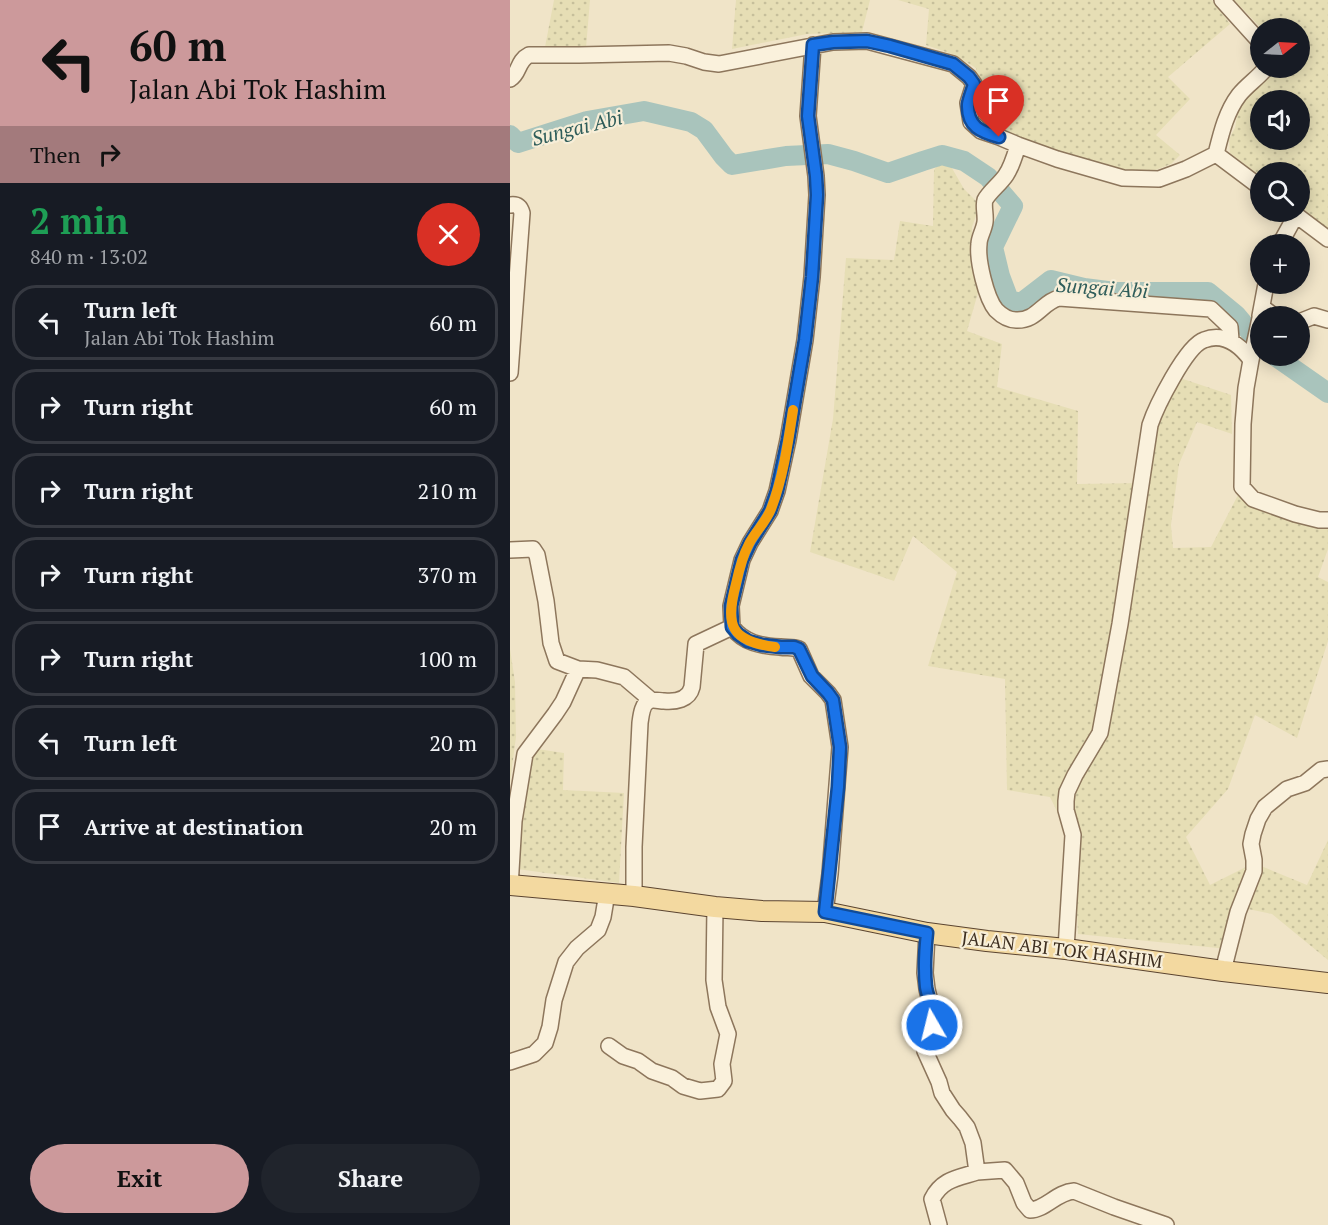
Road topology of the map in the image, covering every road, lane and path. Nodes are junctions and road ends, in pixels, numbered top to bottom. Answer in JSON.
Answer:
{"nodes":[{"id":1,"x":1222,"y":0,"type":"edge"},
{"id":2,"x":1250,"y":31,"type":"edge"},
{"id":3,"x":813,"y":45,"type":"junction"},
{"id":4,"x":1256,"y":78,"type":"edge"},
{"id":5,"x":510,"y":79,"type":"edge"},
{"id":6,"x":1018,"y":145,"type":"junction"},
{"id":7,"x":1216,"y":154,"type":"junction"},
{"id":8,"x":1250,"y":180,"type":"edge"},
{"id":9,"x":510,"y":205,"type":"edge"},
{"id":10,"x":1306,"y":222,"type":"edge"},
{"id":11,"x":1328,"y":239,"type":"edge"},
{"id":12,"x":1310,"y":318,"type":"edge"},
{"id":13,"x":1328,"y":320,"type":"edge"},
{"id":14,"x":1231,"y":340,"type":"junction"},
{"id":15,"x":1250,"y":359,"type":"edge"},
{"id":16,"x":1250,"y":366,"type":"edge"},
{"id":17,"x":510,"y":373,"type":"edge"},
{"id":18,"x":1328,"y":520,"type":"edge"},
{"id":19,"x":510,"y":550,"type":"edge"},
{"id":20,"x":732,"y":627,"type":"junction"},
{"id":21,"x":578,"y":669,"type":"junction"},
{"id":22,"x":651,"y":700,"type":"junction"},
{"id":23,"x":1328,"y":769,"type":"edge"},
{"id":24,"x":510,"y":885,"type":"edge"},
{"id":25,"x":607,"y":893,"type":"junction"},
{"id":26,"x":634,"y":896,"type":"junction"},
{"id":27,"x":715,"y":907,"type":"junction"},
{"id":28,"x":825,"y":912,"type":"junction"},
{"id":29,"x":927,"y":933,"type":"junction"},
{"id":30,"x":1066,"y":949,"type":"junction"},
{"id":31,"x":1223,"y":971,"type":"junction"},
{"id":32,"x":1328,"y":983,"type":"edge"},
{"id":33,"x":609,"y":1046,"type":"dead end"},
{"id":34,"x":510,"y":1062,"type":"edge"},
{"id":35,"x":977,"y":1172,"type":"junction"},
{"id":36,"x":939,"y":1225,"type":"edge"},
{"id":37,"x":1166,"y":1225,"type":"edge"}],
"edges":[{"from":1,"to":2,"type":"street"},
{"from":3,"to":5,"type":"street"},
{"from":3,"to":6,"type":"street"},
{"from":3,"to":20,"type":"street"},
{"from":4,"to":7,"type":"street"},
{"from":6,"to":7,"type":"street"},
{"from":6,"to":14,"type":"street"},
{"from":7,"to":8,"type":"street"},
{"from":9,"to":17,"type":"street"},
{"from":10,"to":11,"type":"street"},
{"from":12,"to":13,"type":"street"},
{"from":14,"to":15,"type":"street"},
{"from":14,"to":30,"type":"street"},
{"from":16,"to":18,"type":"street"},
{"from":19,"to":21,"type":"street"},
{"from":20,"to":22,"type":"street"},
{"from":20,"to":28,"type":"street"},
{"from":21,"to":22,"type":"street"},
{"from":21,"to":24,"type":"street"},
{"from":22,"to":26,"type":"street"},
{"from":23,"to":31,"type":"street"},
{"from":24,"to":25,"type":"main road","name":"JALAN ABI TOK HASHIM"},
{"from":25,"to":26,"type":"main road","name":"JALAN ABI TOK HASHIM"},
{"from":25,"to":34,"type":"street"},
{"from":26,"to":27,"type":"main road","name":"JALAN ABI TOK HASHIM"},
{"from":27,"to":28,"type":"main road","name":"JALAN ABI TOK HASHIM"},
{"from":27,"to":33,"type":"street"},
{"from":28,"to":29,"type":"main road","name":"JALAN ABI TOK HASHIM"},
{"from":29,"to":30,"type":"main road","name":"JALAN ABI TOK HASHIM"},
{"from":29,"to":35,"type":"street"},
{"from":30,"to":31,"type":"main road","name":"JALAN ABI TOK HASHIM"},
{"from":31,"to":32,"type":"main road","name":"JALAN ABI TOK HASHIM"},
{"from":35,"to":36,"type":"street"},
{"from":35,"to":37,"type":"street"}]}
